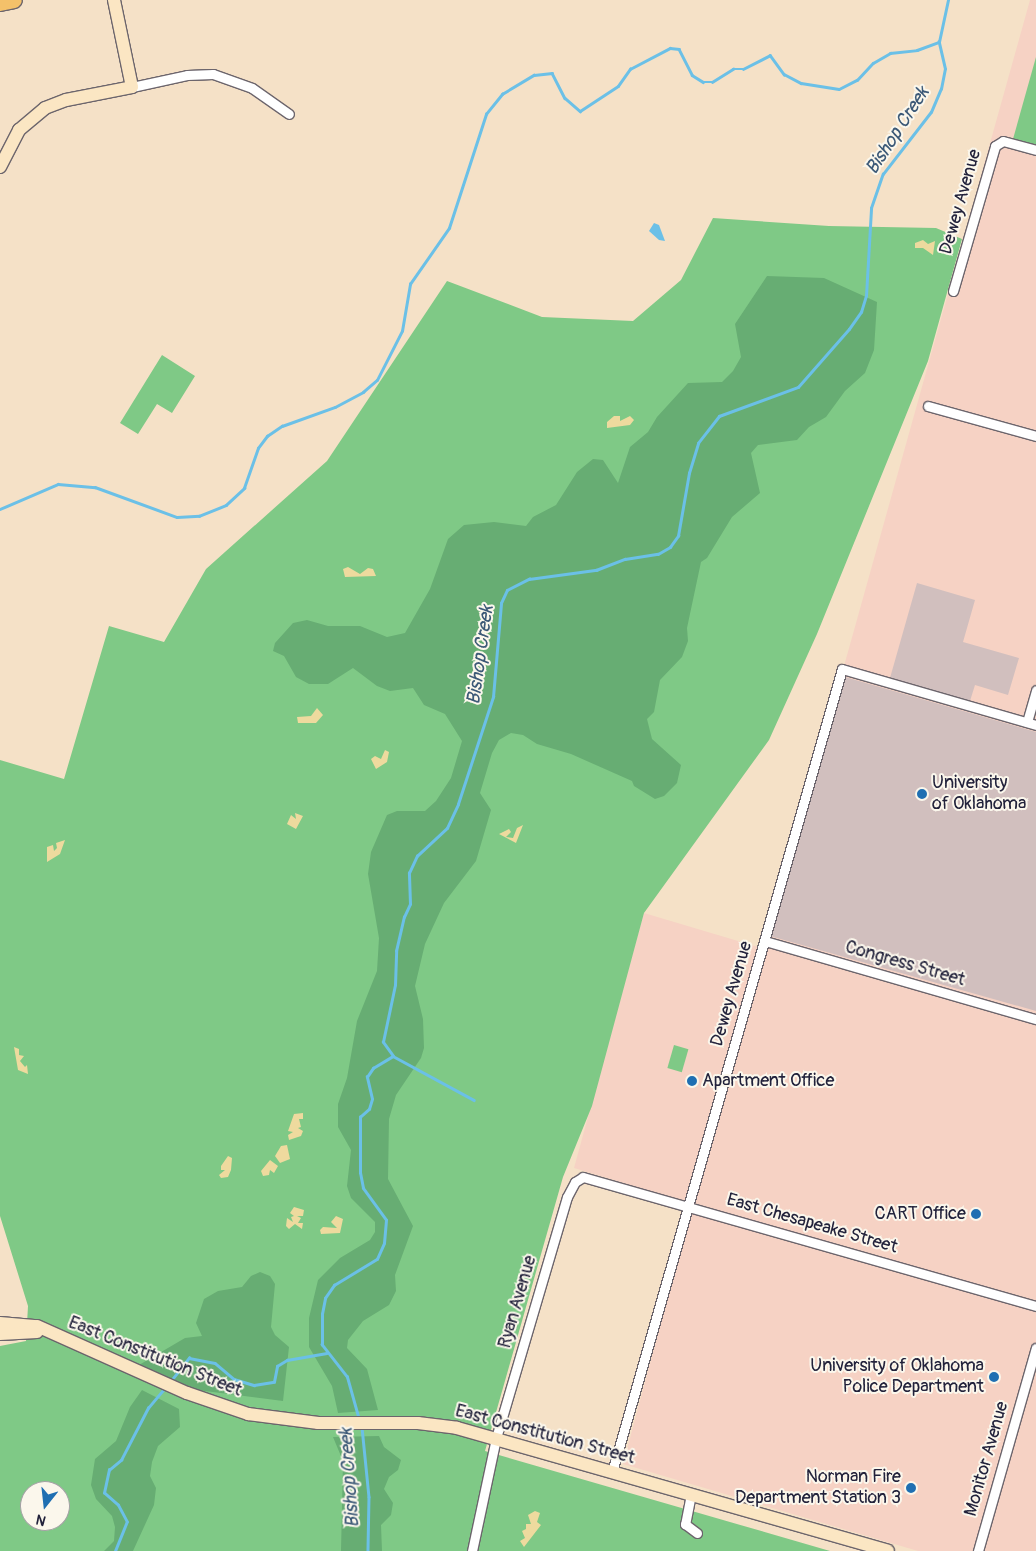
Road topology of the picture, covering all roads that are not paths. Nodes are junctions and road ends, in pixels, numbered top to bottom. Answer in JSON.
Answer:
{"nodes":[{"id":1,"x":14,"y":0,"type":"edge"},
{"id":2,"x":114,"y":0,"type":"edge"},
{"id":3,"x":0,"y":3,"type":"edge"},
{"id":4,"x":132,"y":87,"type":"junction"},
{"id":5,"x":288,"y":114,"type":"dead end"},
{"id":6,"x":1036,"y":150,"type":"edge"},
{"id":7,"x":0,"y":167,"type":"edge"},
{"id":8,"x":953,"y":291,"type":"dead end"},
{"id":9,"x":928,"y":406,"type":"dead end"},
{"id":10,"x":1036,"y":436,"type":"edge"},
{"id":11,"x":1036,"y":690,"type":"edge"},
{"id":12,"x":1031,"y":724,"type":"edge"},
{"id":13,"x":765,"y":940,"type":"junction"},
{"id":14,"x":1036,"y":1019,"type":"edge"},
{"id":15,"x":579,"y":1179,"type":"joint"},
{"id":16,"x":688,"y":1205,"type":"junction"},
{"id":17,"x":1036,"y":1306,"type":"edge"},
{"id":18,"x":0,"y":1323,"type":"edge"},
{"id":19,"x":50,"y":1333,"type":"junction"},
{"id":20,"x":0,"y":1334,"type":"edge"},
{"id":21,"x":1036,"y":1348,"type":"edge"},
{"id":22,"x":496,"y":1438,"type":"junction"},
{"id":23,"x":612,"y":1472,"type":"junction"},
{"id":24,"x":691,"y":1494,"type":"junction"},
{"id":25,"x":697,"y":1533,"type":"dead end"},
{"id":26,"x":472,"y":1551,"type":"edge"},
{"id":27,"x":888,"y":1551,"type":"edge"},
{"id":28,"x":978,"y":1551,"type":"edge"}],
"edges":[{"from":1,"to":3,"type":"highway"},
{"from":2,"to":4,"type":"main road"},
{"from":4,"to":5,"type":"street"},
{"from":4,"to":7,"type":"main road"},
{"from":6,"to":8,"type":"street","name":"Dewey Avenue"},
{"from":9,"to":10,"type":"street"},
{"from":11,"to":12,"type":"street"},
{"from":12,"to":13,"type":"street","name":"Dewey Avenue"},
{"from":13,"to":14,"type":"street","name":"Congress Street"},
{"from":13,"to":16,"type":"street","name":"Dewey Avenue"},
{"from":15,"to":16,"type":"street","name":"East Chesapeake Street"},
{"from":15,"to":22,"type":"street","name":"Ryan Avenue"},
{"from":16,"to":17,"type":"street","name":"East Chesapeake Street"},
{"from":16,"to":23,"type":"street","name":"Dewey Avenue"},
{"from":18,"to":19,"type":"main road","name":"East Constitution Street"},
{"from":19,"to":20,"type":"main road","name":"East Constitution Street"},
{"from":19,"to":22,"type":"main road","name":"East Constitution Street"},
{"from":21,"to":28,"type":"street","name":"Monitor Avenue"},
{"from":22,"to":23,"type":"main road","name":"East Constitution Street"},
{"from":22,"to":26,"type":"street","name":"Ryan Avenue"},
{"from":23,"to":24,"type":"main road","name":"East Constitution Street"},
{"from":24,"to":25,"type":"street"},
{"from":24,"to":27,"type":"main road","name":"East Constitution Street"}]}
